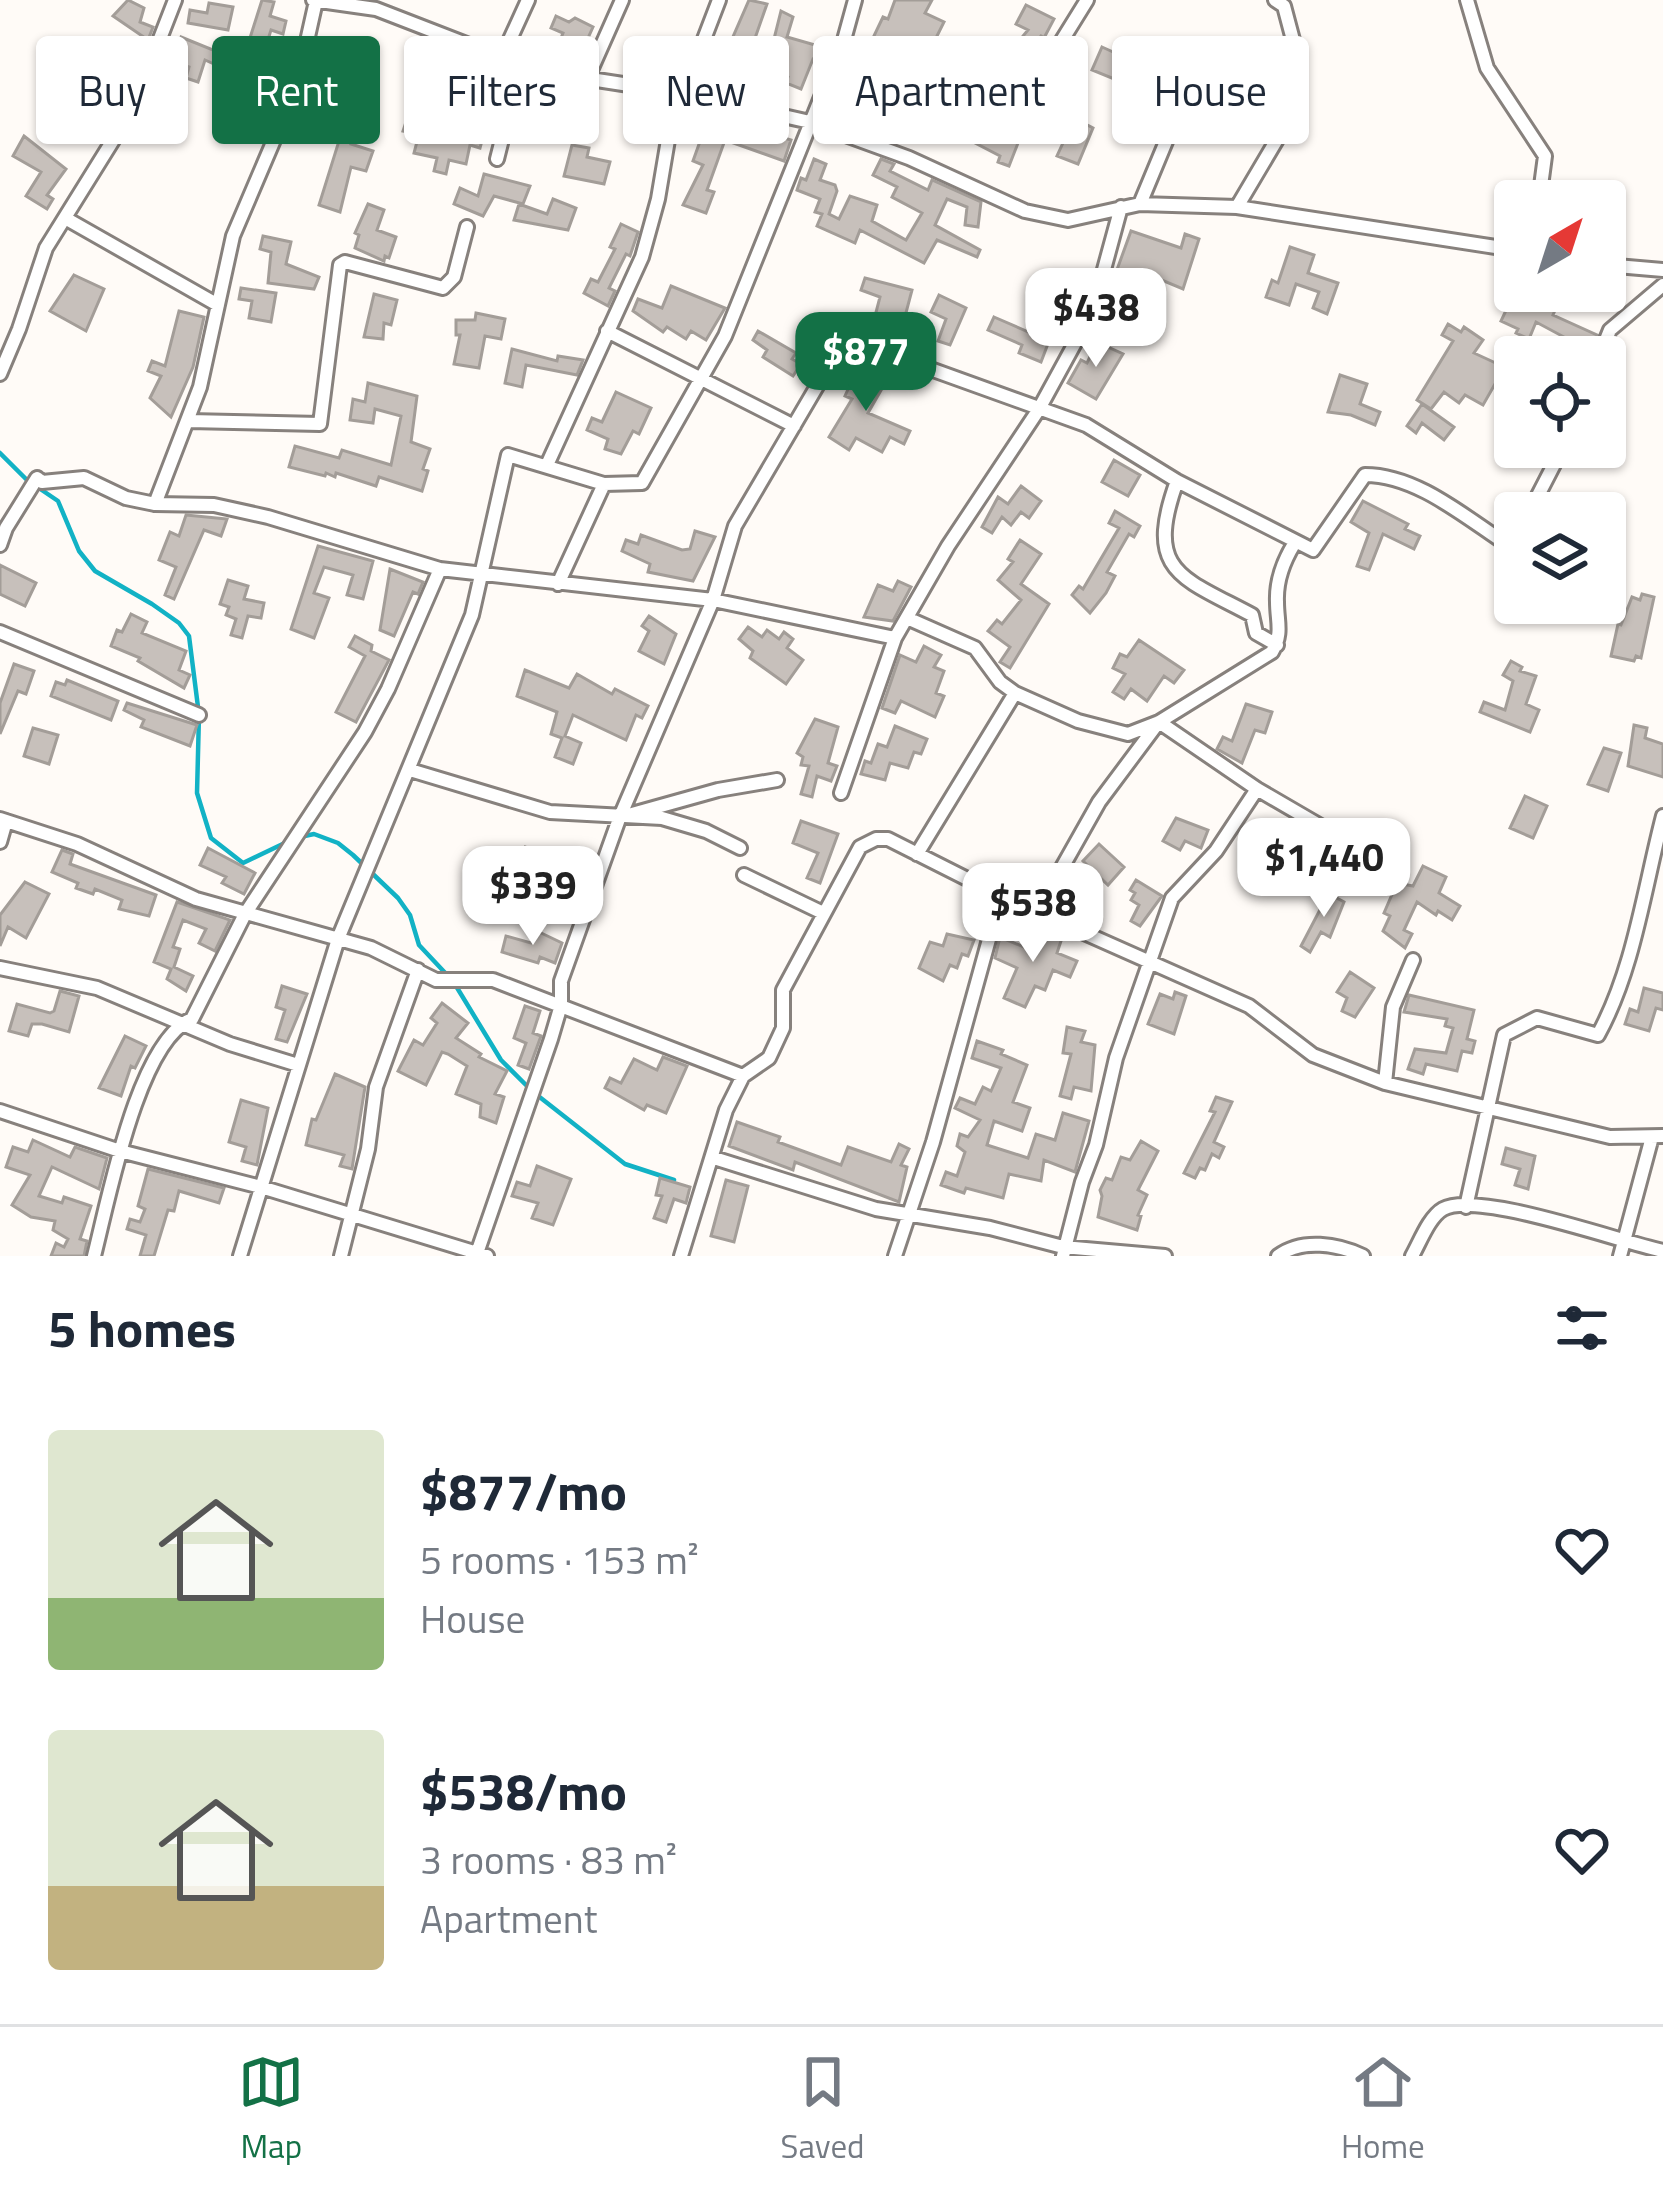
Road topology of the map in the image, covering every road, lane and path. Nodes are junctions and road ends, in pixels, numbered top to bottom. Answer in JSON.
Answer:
{"nodes":[{"id":1,"x":175,"y":0,"type":"edge"},
{"id":2,"x":315,"y":0,"type":"edge"},
{"id":3,"x":401,"y":0,"type":"edge"},
{"id":4,"x":528,"y":0,"type":"edge"},
{"id":5,"x":622,"y":0,"type":"edge"},
{"id":6,"x":719,"y":0,"type":"edge"},
{"id":7,"x":855,"y":0,"type":"edge"},
{"id":8,"x":1087,"y":0,"type":"edge"},
{"id":9,"x":1276,"y":0,"type":"edge"},
{"id":10,"x":1468,"y":0,"type":"edge"},
{"id":11,"x":396,"y":16,"type":"junction"},
{"id":12,"x":448,"y":36,"type":"edge"},
{"id":13,"x":512,"y":36,"type":"edge"},
{"id":14,"x":704,"y":36,"type":"edge"},
{"id":15,"x":1065,"y":36,"type":"edge"},
{"id":16,"x":599,"y":52,"type":"edge"},
{"id":17,"x":789,"y":117,"type":"edge"},
{"id":18,"x":810,"y":122,"type":"junction"},
{"id":19,"x":501,"y":144,"type":"edge"},
{"id":20,"x":669,"y":144,"type":"edge"},
{"id":21,"x":1164,"y":144,"type":"edge"},
{"id":22,"x":497,"y":159,"type":"dead end"},
{"id":23,"x":1542,"y":180,"type":"edge"},
{"id":24,"x":1139,"y":204,"type":"junction"},
{"id":25,"x":1121,"y":207,"type":"junction"},
{"id":26,"x":1237,"y":207,"type":"junction"},
{"id":27,"x":65,"y":218,"type":"junction"},
{"id":28,"x":467,"y":227,"type":"dead end"},
{"id":29,"x":1494,"y":246,"type":"edge"},
{"id":30,"x":1626,"y":267,"type":"edge"},
{"id":31,"x":1663,"y":270,"type":"edge"},
{"id":32,"x":1663,"y":285,"type":"edge"},
{"id":33,"x":218,"y":305,"type":"junction"},
{"id":34,"x":607,"y":331,"type":"junction"},
{"id":35,"x":1608,"y":336,"type":"edge"},
{"id":36,"x":0,"y":374,"type":"edge"},
{"id":37,"x":702,"y":378,"type":"junction"},
{"id":38,"x":1039,"y":409,"type":"junction"},
{"id":39,"x":190,"y":421,"type":"junction"},
{"id":40,"x":794,"y":426,"type":"junction"},
{"id":41,"x":547,"y":465,"type":"junction"},
{"id":42,"x":1177,"y":481,"type":"junction"},
{"id":43,"x":604,"y":484,"type":"junction"},
{"id":44,"x":155,"y":504,"type":"junction"},
{"id":45,"x":1494,"y":536,"type":"edge"},
{"id":46,"x":1294,"y":544,"type":"junction"},
{"id":47,"x":0,"y":545,"type":"edge"},
{"id":48,"x":440,"y":569,"type":"junction"},
{"id":49,"x":482,"y":575,"type":"junction"},
{"id":50,"x":558,"y":584,"type":"junction"},
{"id":51,"x":713,"y":600,"type":"junction"},
{"id":52,"x":907,"y":618,"type":"junction"},
{"id":53,"x":0,"y":632,"type":"edge"},
{"id":54,"x":895,"y":638,"type":"junction"},
{"id":55,"x":1277,"y":645,"type":"junction"},
{"id":56,"x":1015,"y":693,"type":"junction"},
{"id":57,"x":200,"y":715,"type":"dead end"},
{"id":58,"x":1159,"y":722,"type":"junction"},
{"id":59,"x":410,"y":770,"type":"junction"},
{"id":60,"x":777,"y":780,"type":"dead end"},
{"id":61,"x":1257,"y":789,"type":"junction"},
{"id":62,"x":842,"y":793,"type":"dead end"},
{"id":63,"x":1663,"y":816,"type":"edge"},
{"id":64,"x":619,"y":819,"type":"junction"},
{"id":65,"x":3,"y":820,"type":"edge"},
{"id":66,"x":0,"y":842,"type":"edge"},
{"id":67,"x":740,"y":848,"type":"dead end"},
{"id":68,"x":917,"y":854,"type":"junction"},
{"id":69,"x":1391,"y":867,"type":"dead end"},
{"id":70,"x":744,"y":874,"type":"dead end"},
{"id":71,"x":1001,"y":896,"type":"junction"},
{"id":72,"x":1037,"y":912,"type":"junction"},
{"id":73,"x":245,"y":914,"type":"junction"},
{"id":74,"x":823,"y":914,"type":"junction"},
{"id":75,"x":338,"y":939,"type":"junction"},
{"id":76,"x":1413,"y":960,"type":"dead end"},
{"id":77,"x":1150,"y":961,"type":"junction"},
{"id":78,"x":0,"y":968,"type":"edge"},
{"id":79,"x":418,"y":970,"type":"junction"},
{"id":80,"x":561,"y":1005,"type":"junction"},
{"id":81,"x":182,"y":1023,"type":"junction"},
{"id":82,"x":298,"y":1065,"type":"junction"},
{"id":83,"x":743,"y":1076,"type":"junction"},
{"id":84,"x":1385,"y":1083,"type":"junction"},
{"id":85,"x":1485,"y":1110,"type":"junction"},
{"id":86,"x":1,"y":1116,"type":"edge"},
{"id":87,"x":1658,"y":1137,"type":"edge"},
{"id":88,"x":120,"y":1151,"type":"junction"},
{"id":89,"x":714,"y":1158,"type":"junction"},
{"id":90,"x":261,"y":1187,"type":"junction"},
{"id":91,"x":1466,"y":1207,"type":"junction"},
{"id":92,"x":911,"y":1215,"type":"junction"},
{"id":93,"x":349,"y":1217,"type":"junction"},
{"id":94,"x":1626,"y":1242,"type":"junction"},
{"id":95,"x":1063,"y":1251,"type":"edge"},
{"id":96,"x":1313,"y":1251,"type":"edge"},
{"id":97,"x":1663,"y":1251,"type":"edge"},
{"id":98,"x":480,"y":1255,"type":"edge"},
{"id":99,"x":94,"y":1256,"type":"edge"},
{"id":100,"x":240,"y":1256,"type":"edge"},
{"id":101,"x":341,"y":1256,"type":"edge"},
{"id":102,"x":681,"y":1256,"type":"edge"},
{"id":103,"x":895,"y":1256,"type":"edge"},
{"id":104,"x":1165,"y":1256,"type":"edge"},
{"id":105,"x":1278,"y":1256,"type":"edge"},
{"id":106,"x":1363,"y":1256,"type":"edge"},
{"id":107,"x":1412,"y":1256,"type":"edge"},
{"id":108,"x":1620,"y":1256,"type":"edge"}],
"edges":[{"from":1,"to":27,"type":"street"},
{"from":2,"to":11,"type":"street"},
{"from":2,"to":33,"type":"street"},
{"from":3,"to":11,"type":"street"},
{"from":4,"to":13,"type":"street"},
{"from":5,"to":16,"type":"street"},
{"from":6,"to":14,"type":"street"},
{"from":7,"to":18,"type":"street"},
{"from":8,"to":15,"type":"street"},
{"from":9,"to":26,"type":"street"},
{"from":10,"to":23,"type":"street"},
{"from":11,"to":12,"type":"street"},
{"from":17,"to":18,"type":"street"},
{"from":18,"to":25,"type":"street"},
{"from":18,"to":37,"type":"street"},
{"from":19,"to":22,"type":"street"},
{"from":20,"to":34,"type":"street"},
{"from":21,"to":24,"type":"street"},
{"from":24,"to":25,"type":"street"},
{"from":24,"to":26,"type":"street"},
{"from":25,"to":38,"type":"street"},
{"from":26,"to":29,"type":"street"},
{"from":27,"to":33,"type":"street"},
{"from":27,"to":36,"type":"street"},
{"from":28,"to":39,"type":"street"},
{"from":30,"to":31,"type":"street"},
{"from":32,"to":35,"type":"street"},
{"from":33,"to":39,"type":"street"},
{"from":34,"to":37,"type":"street"},
{"from":34,"to":41,"type":"street"},
{"from":37,"to":40,"type":"street"},
{"from":37,"to":43,"type":"street"},
{"from":38,"to":40,"type":"street"},
{"from":38,"to":42,"type":"street"},
{"from":38,"to":52,"type":"street"},
{"from":39,"to":44,"type":"street"},
{"from":40,"to":51,"type":"street"},
{"from":41,"to":43,"type":"street"},
{"from":41,"to":49,"type":"street"},
{"from":42,"to":46,"type":"street"},
{"from":42,"to":55,"type":"street"},
{"from":43,"to":50,"type":"street"},
{"from":44,"to":47,"type":"street"},
{"from":44,"to":48,"type":"street"},
{"from":45,"to":46,"type":"street"},
{"from":46,"to":55,"type":"street"},
{"from":48,"to":49,"type":"street"},
{"from":48,"to":73,"type":"street"},
{"from":49,"to":50,"type":"street"},
{"from":49,"to":59,"type":"street"},
{"from":50,"to":51,"type":"street"},
{"from":51,"to":54,"type":"street"},
{"from":51,"to":64,"type":"street"},
{"from":52,"to":54,"type":"street"},
{"from":52,"to":56,"type":"street"},
{"from":53,"to":57,"type":"street"},
{"from":54,"to":62,"type":"street"},
{"from":55,"to":58,"type":"street"},
{"from":56,"to":58,"type":"street"},
{"from":56,"to":68,"type":"street"},
{"from":58,"to":61,"type":"street"},
{"from":58,"to":72,"type":"street"},
{"from":59,"to":64,"type":"street"},
{"from":59,"to":75,"type":"street"},
{"from":60,"to":64,"type":"street"},
{"from":61,"to":69,"type":"street"},
{"from":61,"to":77,"type":"street"},
{"from":63,"to":85,"type":"street"},
{"from":64,"to":67,"type":"street"},
{"from":64,"to":80,"type":"street"},
{"from":65,"to":66,"type":"street"},
{"from":65,"to":73,"type":"street"},
{"from":68,"to":71,"type":"street"},
{"from":68,"to":74,"type":"street"},
{"from":70,"to":74,"type":"street"},
{"from":71,"to":72,"type":"street"},
{"from":71,"to":92,"type":"street"},
{"from":72,"to":77,"type":"street"},
{"from":73,"to":75,"type":"street"},
{"from":73,"to":81,"type":"street"},
{"from":74,"to":83,"type":"street"},
{"from":75,"to":79,"type":"street"},
{"from":75,"to":82,"type":"street"},
{"from":76,"to":84,"type":"street"},
{"from":77,"to":84,"type":"street"},
{"from":77,"to":95,"type":"street"},
{"from":78,"to":81,"type":"street"},
{"from":79,"to":80,"type":"street"},
{"from":79,"to":93,"type":"street"},
{"from":80,"to":83,"type":"street"},
{"from":80,"to":98,"type":"street"},
{"from":81,"to":82,"type":"street"},
{"from":81,"to":88,"type":"street"},
{"from":82,"to":90,"type":"street"},
{"from":83,"to":89,"type":"street"},
{"from":84,"to":85,"type":"street"},
{"from":85,"to":87,"type":"street"},
{"from":85,"to":91,"type":"street"},
{"from":86,"to":88,"type":"street"},
{"from":87,"to":94,"type":"street"},
{"from":88,"to":90,"type":"street"},
{"from":88,"to":99,"type":"street"},
{"from":89,"to":92,"type":"street"},
{"from":89,"to":102,"type":"street"},
{"from":90,"to":93,"type":"street"},
{"from":90,"to":100,"type":"street"},
{"from":91,"to":94,"type":"street"},
{"from":91,"to":107,"type":"street"},
{"from":92,"to":95,"type":"street"},
{"from":92,"to":103,"type":"street"},
{"from":93,"to":98,"type":"street"},
{"from":93,"to":101,"type":"street"},
{"from":94,"to":97,"type":"street"},
{"from":94,"to":108,"type":"street"},
{"from":95,"to":104,"type":"street"},
{"from":96,"to":105,"type":"street"},
{"from":96,"to":106,"type":"street"}]}
